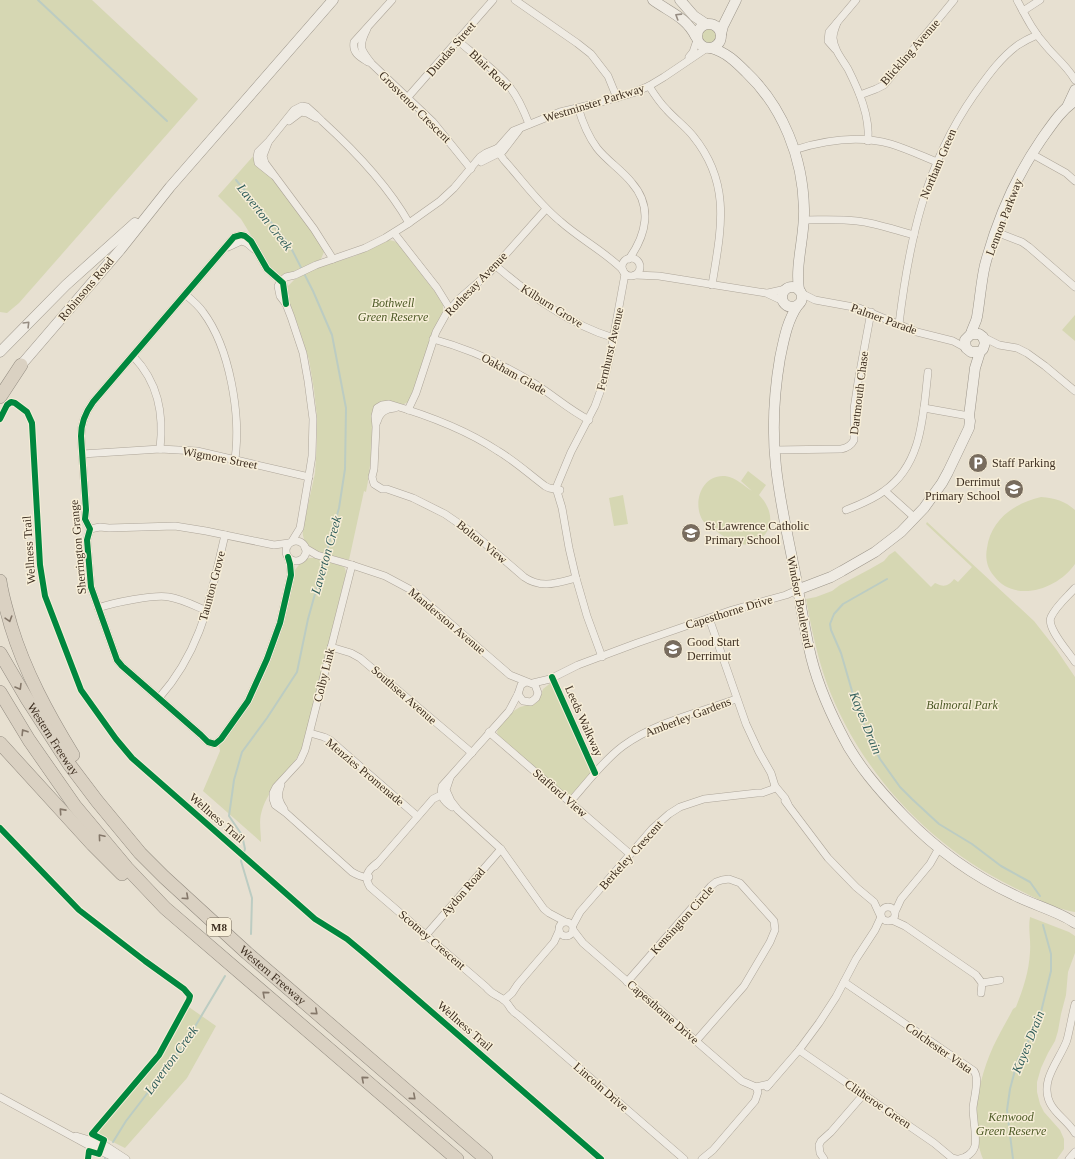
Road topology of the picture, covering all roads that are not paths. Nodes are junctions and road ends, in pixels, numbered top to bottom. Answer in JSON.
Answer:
{"nodes":[{"id":1,"x":333,"y":0,"type":"edge"},
{"id":2,"x":392,"y":0,"type":"edge"},
{"id":3,"x":493,"y":0,"type":"edge"},
{"id":4,"x":515,"y":0,"type":"edge"},
{"id":5,"x":654,"y":0,"type":"edge"},
{"id":6,"x":680,"y":0,"type":"edge"},
{"id":7,"x":856,"y":0,"type":"edge"},
{"id":8,"x":954,"y":0,"type":"edge"},
{"id":9,"x":1018,"y":0,"type":"edge"},
{"id":10,"x":1040,"y":0,"type":"edge"},
{"id":11,"x":734,"y":4,"type":"edge"},
{"id":12,"x":1023,"y":11,"type":"junction"},
{"id":13,"x":709,"y":24,"type":"junction"},
{"id":14,"x":1036,"y":34,"type":"junction"},
{"id":15,"x":721,"y":35,"type":"junction"},
{"id":16,"x":697,"y":39,"type":"junction"},
{"id":17,"x":458,"y":40,"type":"junction"},
{"id":18,"x":709,"y":48,"type":"junction"},
{"id":19,"x":735,"y":61,"type":"junction"},
{"id":20,"x":686,"y":62,"type":"junction"},
{"id":21,"x":1066,"y":66,"type":"junction"},
{"id":22,"x":1075,"y":71,"type":"edge"},
{"id":23,"x":1075,"y":80,"type":"edge"},
{"id":24,"x":649,"y":86,"type":"junction"},
{"id":25,"x":1075,"y":90,"type":"edge"},
{"id":26,"x":860,"y":95,"type":"junction"},
{"id":27,"x":408,"y":97,"type":"junction"},
{"id":28,"x":617,"y":98,"type":"junction"},
{"id":29,"x":1072,"y":103,"type":"edge"},
{"id":30,"x":578,"y":107,"type":"junction"},
{"id":31,"x":529,"y":124,"type":"junction"},
{"id":32,"x":868,"y":141,"type":"junction"},
{"id":33,"x":794,"y":150,"type":"junction"},
{"id":34,"x":500,"y":151,"type":"junction"},
{"id":35,"x":1032,"y":154,"type":"junction"},
{"id":36,"x":937,"y":162,"type":"junction"},
{"id":37,"x":471,"y":169,"type":"junction"},
{"id":38,"x":1075,"y":181,"type":"edge"},
{"id":39,"x":170,"y":187,"type":"junction"},
{"id":40,"x":546,"y":209,"type":"junction"},
{"id":41,"x":804,"y":220,"type":"junction"},
{"id":42,"x":409,"y":223,"type":"junction"},
{"id":43,"x":996,"y":232,"type":"junction"},
{"id":44,"x":394,"y":233,"type":"junction"},
{"id":45,"x":914,"y":235,"type":"junction"},
{"id":46,"x":639,"y":244,"type":"junction"},
{"id":47,"x":608,"y":256,"type":"junction"},
{"id":48,"x":333,"y":259,"type":"junction"},
{"id":49,"x":628,"y":259,"type":"junction"},
{"id":50,"x":639,"y":264,"type":"junction"},
{"id":51,"x":496,"y":266,"type":"junction"},
{"id":52,"x":797,"y":270,"type":"junction"},
{"id":53,"x":624,"y":272,"type":"junction"},
{"id":54,"x":635,"y":276,"type":"junction"},
{"id":55,"x":659,"y":276,"type":"junction"},
{"id":56,"x":281,"y":284,"type":"junction"},
{"id":57,"x":712,"y":285,"type":"junction"},
{"id":58,"x":1073,"y":285,"type":"edge"},
{"id":59,"x":787,"y":289,"type":"junction"},
{"id":60,"x":623,"y":290,"type":"junction"},
{"id":61,"x":1075,"y":291,"type":"edge"},
{"id":62,"x":800,"y":292,"type":"junction"},
{"id":63,"x":766,"y":293,"type":"junction"},
{"id":64,"x":186,"y":295,"type":"junction"},
{"id":65,"x":815,"y":300,"type":"junction"},
{"id":66,"x":784,"y":302,"type":"junction"},
{"id":67,"x":799,"y":304,"type":"junction"},
{"id":68,"x":452,"y":306,"type":"junction"},
{"id":69,"x":871,"y":312,"type":"junction"},
{"id":70,"x":976,"y":318,"type":"junction"},
{"id":71,"x":787,"y":324,"type":"junction"},
{"id":72,"x":899,"y":324,"type":"junction"},
{"id":73,"x":969,"y":335,"type":"junction"},
{"id":74,"x":982,"y":336,"type":"junction"},
{"id":75,"x":614,"y":338,"type":"junction"},
{"id":76,"x":433,"y":339,"type":"junction"},
{"id":77,"x":953,"y":341,"type":"junction"},
{"id":78,"x":999,"y":345,"type":"junction"},
{"id":79,"x":967,"y":349,"type":"junction"},
{"id":80,"x":0,"y":352,"type":"edge"},
{"id":81,"x":981,"y":352,"type":"junction"},
{"id":82,"x":133,"y":356,"type":"junction"},
{"id":83,"x":21,"y":365,"type":"junction"},
{"id":84,"x":974,"y":368,"type":"junction"},
{"id":85,"x":928,"y":372,"type":"dead end"},
{"id":86,"x":0,"y":390,"type":"edge"},
{"id":87,"x":1075,"y":391,"type":"edge"},
{"id":88,"x":0,"y":397,"type":"edge"},
{"id":89,"x":924,"y":408,"type":"junction"},
{"id":90,"x":411,"y":411,"type":"junction"},
{"id":91,"x":969,"y":416,"type":"junction"},
{"id":92,"x":589,"y":420,"type":"junction"},
{"id":93,"x":160,"y":449,"type":"junction"},
{"id":94,"x":774,"y":450,"type":"junction"},
{"id":95,"x":82,"y":454,"type":"junction"},
{"id":96,"x":235,"y":459,"type":"junction"},
{"id":97,"x":309,"y":477,"type":"junction"},
{"id":98,"x":558,"y":487,"type":"junction"},
{"id":99,"x":885,"y":491,"type":"junction"},
{"id":100,"x":846,"y":510,"type":"dead end"},
{"id":101,"x":915,"y":518,"type":"junction"},
{"id":102,"x":300,"y":528,"type":"junction"},
{"id":103,"x":93,"y":529,"type":"junction"},
{"id":104,"x":225,"y":535,"type":"junction"},
{"id":105,"x":291,"y":542,"type":"junction"},
{"id":106,"x":274,"y":545,"type":"junction"},
{"id":107,"x":304,"y":546,"type":"junction"},
{"id":108,"x":287,"y":555,"type":"junction"},
{"id":109,"x":317,"y":555,"type":"junction"},
{"id":110,"x":301,"y":559,"type":"junction"},
{"id":111,"x":352,"y":565,"type":"junction"},
{"id":112,"x":291,"y":575,"type":"junction"},
{"id":113,"x":576,"y":578,"type":"junction"},
{"id":114,"x":0,"y":581,"type":"edge"},
{"id":115,"x":1075,"y":588,"type":"edge"},
{"id":116,"x":797,"y":590,"type":"junction"},
{"id":117,"x":98,"y":608,"type":"junction"},
{"id":118,"x":207,"y":611,"type":"junction"},
{"id":119,"x":709,"y":618,"type":"junction"},
{"id":120,"x":332,"y":647,"type":"junction"},
{"id":121,"x":0,"y":653,"type":"edge"},
{"id":122,"x":602,"y":657,"type":"junction"},
{"id":123,"x":1075,"y":662,"type":"edge"},
{"id":124,"x":510,"y":675,"type":"junction"},
{"id":125,"x":550,"y":679,"type":"junction"},
{"id":126,"x":530,"y":683,"type":"junction"},
{"id":127,"x":0,"y":692,"type":"edge"},
{"id":128,"x":518,"y":693,"type":"junction"},
{"id":129,"x":538,"y":693,"type":"junction"},
{"id":130,"x":159,"y":698,"type":"junction"},
{"id":131,"x":736,"y":699,"type":"junction"},
{"id":132,"x":525,"y":702,"type":"junction"},
{"id":133,"x":509,"y":711,"type":"junction"},
{"id":134,"x":489,"y":732,"type":"junction"},
{"id":135,"x":310,"y":733,"type":"junction"},
{"id":136,"x":0,"y":743,"type":"edge"},
{"id":137,"x":472,"y":753,"type":"junction"},
{"id":138,"x":773,"y":787,"type":"junction"},
{"id":139,"x":444,"y":796,"type":"junction"},
{"id":140,"x":570,"y":802,"type":"junction"},
{"id":141,"x":418,"y":816,"type":"junction"},
{"id":142,"x":501,"y":849,"type":"junction"},
{"id":143,"x":941,"y":850,"type":"junction"},
{"id":144,"x":630,"y":854,"type":"junction"},
{"id":145,"x":368,"y":876,"type":"junction"},
{"id":146,"x":164,"y":877,"type":"junction"},
{"id":147,"x":901,"y":899,"type":"junction"},
{"id":148,"x":874,"y":902,"type":"junction"},
{"id":149,"x":886,"y":907,"type":"junction"},
{"id":150,"x":549,"y":913,"type":"junction"},
{"id":151,"x":172,"y":914,"type":"junction"},
{"id":152,"x":881,"y":916,"type":"junction"},
{"id":153,"x":892,"y":917,"type":"junction"},
{"id":154,"x":1072,"y":919,"type":"edge"},
{"id":155,"x":569,"y":928,"type":"junction"},
{"id":156,"x":559,"y":930,"type":"junction"},
{"id":157,"x":875,"y":930,"type":"junction"},
{"id":158,"x":426,"y":935,"type":"junction"},
{"id":159,"x":554,"y":942,"type":"junction"},
{"id":160,"x":1000,"y":980,"type":"dead end"},
{"id":161,"x":627,"y":982,"type":"junction"},
{"id":162,"x":844,"y":982,"type":"junction"},
{"id":163,"x":982,"y":983,"type":"junction"},
{"id":164,"x":981,"y":993,"type":"dead end"},
{"id":165,"x":506,"y":998,"type":"junction"},
{"id":166,"x":1075,"y":1004,"type":"edge"},
{"id":167,"x":1072,"y":1032,"type":"edge"},
{"id":168,"x":696,"y":1041,"type":"junction"},
{"id":169,"x":799,"y":1050,"type":"junction"},
{"id":170,"x":756,"y":1090,"type":"junction"},
{"id":171,"x":863,"y":1095,"type":"junction"},
{"id":172,"x":0,"y":1097,"type":"edge"},
{"id":173,"x":831,"y":1132,"type":"junction"},
{"id":174,"x":1075,"y":1133,"type":"edge"},
{"id":175,"x":70,"y":1134,"type":"junction"},
{"id":176,"x":713,"y":1150,"type":"junction"},
{"id":177,"x":1075,"y":1152,"type":"edge"},
{"id":178,"x":117,"y":1159,"type":"edge"},
{"id":179,"x":126,"y":1159,"type":"edge"},
{"id":180,"x":458,"y":1159,"type":"edge"},
{"id":181,"x":486,"y":1159,"type":"edge"},
{"id":182,"x":684,"y":1159,"type":"edge"},
{"id":183,"x":702,"y":1159,"type":"edge"},
{"id":184,"x":708,"y":1159,"type":"edge"},
{"id":185,"x":824,"y":1159,"type":"edge"},
{"id":186,"x":828,"y":1159,"type":"edge"},
{"id":187,"x":956,"y":1159,"type":"edge"},
{"id":188,"x":959,"y":1159,"type":"edge"},
{"id":189,"x":1068,"y":1159,"type":"edge"}],
"edges":[{"from":1,"to":39,"type":"street","name":"Robinsons Road"},
{"from":2,"to":27,"type":"street","name":"Grosvenor Crescent"},
{"from":3,"to":17,"type":"street","name":"Dundas Street"},
{"from":4,"to":28,"type":"street"},
{"from":16,"to":5,"type":"street","one_way":true},
{"from":6,"to":13,"type":"street"},
{"from":7,"to":26,"type":"street"},
{"from":8,"to":26,"type":"street","name":"Blickling Avenue"},
{"from":9,"to":12,"type":"street"},
{"from":10,"to":12,"type":"street"},
{"from":11,"to":13,"type":"street"},
{"from":11,"to":15,"type":"street"},
{"from":12,"to":14,"type":"street"},
{"from":13,"to":15,"type":"street"},
{"from":13,"to":16,"type":"street"},
{"from":14,"to":21,"type":"street"},
{"from":14,"to":36,"type":"street","name":"Northam Green"},
{"from":15,"to":18,"type":"street"},
{"from":15,"to":19,"type":"street"},
{"from":16,"to":18,"type":"street"},
{"from":16,"to":20,"type":"street","name":"Westminster Parkway"},
{"from":17,"to":27,"type":"street","name":"Dundas Street"},
{"from":17,"to":31,"type":"street","name":"Blair Road"},
{"from":18,"to":19,"type":"street"},
{"from":18,"to":20,"type":"street","name":"Westminster Parkway"},
{"from":19,"to":33,"type":"street"},
{"from":20,"to":24,"type":"street","name":"Westminster Parkway"},
{"from":21,"to":22,"type":"street"},
{"from":21,"to":23,"type":"street"},
{"from":24,"to":28,"type":"street","name":"Westminster Parkway"},
{"from":24,"to":57,"type":"street"},
{"from":25,"to":29,"type":"street","name":"Lennon Parkway"},
{"from":26,"to":32,"type":"street"},
{"from":27,"to":37,"type":"street","name":"Grosvenor Crescent"},
{"from":28,"to":30,"type":"street","name":"Westminster Parkway"},
{"from":29,"to":35,"type":"street","name":"Lennon Parkway"},
{"from":30,"to":31,"type":"street","name":"Westminster Parkway"},
{"from":30,"to":46,"type":"street"},
{"from":31,"to":34,"type":"street","name":"Westminster Parkway"},
{"from":32,"to":33,"type":"street"},
{"from":32,"to":36,"type":"street"},
{"from":33,"to":41,"type":"street"},
{"from":34,"to":37,"type":"street","name":"Westminster Parkway"},
{"from":34,"to":40,"type":"street"},
{"from":35,"to":38,"type":"street"},
{"from":35,"to":43,"type":"street","name":"Lennon Parkway"},
{"from":36,"to":45,"type":"street","name":"Northam Green"},
{"from":37,"to":42,"type":"street","name":"Westminster Parkway"},
{"from":80,"to":39,"type":"street","name":"Robinsons Road","one_way":true},
{"from":39,"to":83,"type":"street","name":"Robinsons Road"},
{"from":40,"to":47,"type":"street"},
{"from":40,"to":51,"type":"street","name":"Rothesay Avenue"},
{"from":41,"to":45,"type":"street"},
{"from":41,"to":52,"type":"street"},
{"from":42,"to":44,"type":"street","name":"Westminster Parkway"},
{"from":42,"to":48,"type":"street"},
{"from":43,"to":58,"type":"street"},
{"from":43,"to":70,"type":"street","name":"Lennon Parkway"},
{"from":44,"to":48,"type":"street","name":"Westminster Parkway"},
{"from":44,"to":68,"type":"street"},
{"from":45,"to":72,"type":"street","name":"Northam Green"},
{"from":46,"to":49,"type":"street"},
{"from":46,"to":50,"type":"street"},
{"from":47,"to":49,"type":"street"},
{"from":47,"to":53,"type":"street"},
{"from":48,"to":56,"type":"street","name":"Westminster Parkway"},
{"from":49,"to":50,"type":"street"},
{"from":49,"to":53,"type":"street"},
{"from":50,"to":54,"type":"street"},
{"from":50,"to":55,"type":"street"},
{"from":51,"to":68,"type":"street","name":"Rothesay Avenue"},
{"from":51,"to":75,"type":"street","name":"Kilburn Grove"},
{"from":52,"to":59,"type":"street"},
{"from":52,"to":62,"type":"street"},
{"from":53,"to":54,"type":"street"},
{"from":53,"to":60,"type":"street","name":"Fernhurst Avenue"},
{"from":54,"to":55,"type":"street"},
{"from":54,"to":60,"type":"street","name":"Fernhurst Avenue"},
{"from":55,"to":57,"type":"street"},
{"from":56,"to":64,"type":"street","name":"Sherrington Grange"},
{"from":56,"to":97,"type":"street"},
{"from":57,"to":63,"type":"street"},
{"from":58,"to":61,"type":"street"},
{"from":59,"to":62,"type":"street"},
{"from":59,"to":63,"type":"street"},
{"from":59,"to":66,"type":"street"},
{"from":60,"to":75,"type":"street","name":"Fernhurst Avenue"},
{"from":62,"to":65,"type":"street","name":"Palmer Parade"},
{"from":62,"to":67,"type":"street"},
{"from":63,"to":66,"type":"street"},
{"from":64,"to":82,"type":"street","name":"Sherrington Grange"},
{"from":64,"to":96,"type":"street"},
{"from":65,"to":67,"type":"street","name":"Palmer Parade"},
{"from":65,"to":69,"type":"street","name":"Palmer Parade"},
{"from":66,"to":67,"type":"street"},
{"from":66,"to":71,"type":"street","name":"Windsor Boulevard"},
{"from":67,"to":71,"type":"street","name":"Windsor Boulevard"},
{"from":68,"to":76,"type":"street","name":"Rothesay Avenue"},
{"from":69,"to":72,"type":"street","name":"Palmer Parade"},
{"from":69,"to":94,"type":"street","name":"Dartmouth Chase"},
{"from":70,"to":73,"type":"street","name":"Lennon Parkway"},
{"from":70,"to":74,"type":"street","name":"Lennon Parkway"},
{"from":71,"to":94,"type":"street","name":"Windsor Boulevard"},
{"from":72,"to":77,"type":"street","name":"Palmer Parade"},
{"from":73,"to":74,"type":"street"},
{"from":73,"to":77,"type":"street"},
{"from":73,"to":79,"type":"street","name":"Lennon Parkway"},
{"from":74,"to":78,"type":"street"},
{"from":74,"to":81,"type":"street","name":"Lennon Parkway"},
{"from":75,"to":92,"type":"street","name":"Fernhurst Avenue"},
{"from":76,"to":90,"type":"street","name":"Rothesay Avenue"},
{"from":76,"to":92,"type":"street","name":"Oakham Glade"},
{"from":77,"to":79,"type":"street","name":"Palmer Parade"},
{"from":78,"to":81,"type":"street"},
{"from":78,"to":87,"type":"street"},
{"from":79,"to":81,"type":"street"},
{"from":79,"to":84,"type":"street","name":"Lennon Parkway"},
{"from":81,"to":84,"type":"street","name":"Lennon Parkway"},
{"from":82,"to":93,"type":"street"},
{"from":82,"to":95,"type":"street","name":"Sherrington Grange"},
{"from":83,"to":86,"type":"street","name":"Robinsons Road"},
{"from":83,"to":88,"type":"highway"},
{"from":84,"to":91,"type":"street","name":"Lennon Parkway"},
{"from":85,"to":89,"type":"street"},
{"from":89,"to":91,"type":"street"},
{"from":89,"to":99,"type":"street"},
{"from":90,"to":98,"type":"street"},
{"from":90,"to":113,"type":"street","name":"Bolton View"},
{"from":91,"to":101,"type":"street","name":"Lennon Parkway"},
{"from":92,"to":98,"type":"street","name":"Fernhurst Avenue"},
{"from":93,"to":95,"type":"street","name":"Wigmore Street"},
{"from":93,"to":96,"type":"street","name":"Wigmore Street"},
{"from":94,"to":116,"type":"street","name":"Windsor Boulevard"},
{"from":95,"to":103,"type":"street","name":"Sherrington Grange"},
{"from":96,"to":97,"type":"street","name":"Wigmore Street"},
{"from":97,"to":102,"type":"street"},
{"from":98,"to":113,"type":"street"},
{"from":99,"to":100,"type":"street"},
{"from":99,"to":101,"type":"street"},
{"from":101,"to":116,"type":"street","name":"Lennon Parkway"},
{"from":102,"to":105,"type":"street"},
{"from":102,"to":107,"type":"street"},
{"from":103,"to":104,"type":"street"},
{"from":103,"to":117,"type":"street","name":"Sherrington Grange"},
{"from":104,"to":106,"type":"street"},
{"from":104,"to":118,"type":"street","name":"Taunton Grove"},
{"from":105,"to":106,"type":"street"},
{"from":105,"to":107,"type":"street"},
{"from":105,"to":108,"type":"street"},
{"from":106,"to":108,"type":"street"},
{"from":107,"to":109,"type":"street","name":"Manderston Avenue"},
{"from":107,"to":110,"type":"street"},
{"from":108,"to":110,"type":"street"},
{"from":108,"to":112,"type":"street"},
{"from":109,"to":110,"type":"street","name":"Manderston Avenue"},
{"from":109,"to":111,"type":"street","name":"Manderston Avenue"},
{"from":110,"to":112,"type":"street"},
{"from":111,"to":120,"type":"street","name":"Colby Link"},
{"from":111,"to":124,"type":"street","name":"Manderston Avenue"},
{"from":112,"to":130,"type":"street","name":"Sherrington Grange"},
{"from":113,"to":122,"type":"street"},
{"from":114,"to":146,"type":"highway","one_way":true},
{"from":115,"to":123,"type":"street"},
{"from":116,"to":119,"type":"street","name":"Capesthorne Drive"},
{"from":116,"to":143,"type":"street","name":"Windsor Boulevard"},
{"from":117,"to":118,"type":"street"},
{"from":117,"to":130,"type":"street","name":"Sherrington Grange"},
{"from":118,"to":130,"type":"street","name":"Taunton Grove"},
{"from":119,"to":122,"type":"street","name":"Capesthorne Drive"},
{"from":119,"to":131,"type":"street"},
{"from":120,"to":135,"type":"street","name":"Colby Link"},
{"from":120,"to":137,"type":"street","name":"Southsea Avenue"},
{"from":121,"to":146,"type":"highway","name":"Western Freeway","number":"M8","one_way":true},
{"from":122,"to":125,"type":"street","name":"Capesthorne Drive"},
{"from":124,"to":126,"type":"street","name":"Manderston Avenue"},
{"from":124,"to":128,"type":"street"},
{"from":125,"to":126,"type":"street","name":"Capesthorne Drive"},
{"from":125,"to":129,"type":"street","name":"Capesthorne Drive"},
{"from":126,"to":128,"type":"street"},
{"from":126,"to":129,"type":"street"},
{"from":151,"to":127,"type":"highway","name":"Western Freeway","number":"M8","one_way":true},
{"from":128,"to":132,"type":"street"},
{"from":128,"to":133,"type":"street"},
{"from":129,"to":132,"type":"street"},
{"from":131,"to":138,"type":"street"},
{"from":131,"to":140,"type":"street","name":"Amberley Gardens"},
{"from":132,"to":133,"type":"street"},
{"from":133,"to":134,"type":"street"},
{"from":134,"to":137,"type":"street"},
{"from":134,"to":140,"type":"street","name":"Stafford View"},
{"from":135,"to":141,"type":"street","name":"Menzies Promenade"},
{"from":135,"to":145,"type":"street","name":"Colby Link"},
{"from":151,"to":136,"type":"highway","one_way":true},
{"from":137,"to":139,"type":"street"},
{"from":138,"to":144,"type":"street","name":"Berkeley Crescent"},
{"from":138,"to":148,"type":"street"},
{"from":139,"to":141,"type":"street"},
{"from":139,"to":142,"type":"street","name":"Capesthorne Drive"},
{"from":140,"to":144,"type":"street","name":"Stafford View"},
{"from":141,"to":145,"type":"street"},
{"from":142,"to":150,"type":"street","name":"Capesthorne Drive"},
{"from":142,"to":158,"type":"street","name":"Aydon Road"},
{"from":143,"to":147,"type":"street"},
{"from":143,"to":154,"type":"street","name":"Windsor Boulevard"},
{"from":144,"to":155,"type":"street","name":"Berkeley Crescent"},
{"from":145,"to":158,"type":"street","name":"Scotney Crescent"},
{"from":146,"to":181,"type":"highway","name":"Western Freeway","number":"M8","one_way":true},
{"from":147,"to":149,"type":"street"},
{"from":147,"to":153,"type":"street"},
{"from":148,"to":149,"type":"street"},
{"from":148,"to":152,"type":"street"},
{"from":149,"to":152,"type":"street"},
{"from":149,"to":153,"type":"street"},
{"from":150,"to":155,"type":"street","name":"Capesthorne Drive"},
{"from":150,"to":156,"type":"street","name":"Capesthorne Drive"},
{"from":180,"to":151,"type":"highway","name":"Western Freeway","number":"M8","one_way":true},
{"from":152,"to":153,"type":"street"},
{"from":152,"to":157,"type":"street"},
{"from":153,"to":157,"type":"street"},
{"from":153,"to":163,"type":"street"},
{"from":155,"to":156,"type":"street","name":"Berkeley Crescent"},
{"from":155,"to":156,"type":"street","name":"Capesthorne Drive"},
{"from":155,"to":159,"type":"street","name":"Berkeley Crescent"},
{"from":155,"to":161,"type":"street","name":"Capesthorne Drive"},
{"from":156,"to":159,"type":"street","name":"Berkeley Crescent"},
{"from":157,"to":162,"type":"street"},
{"from":158,"to":165,"type":"street","name":"Scotney Crescent"},
{"from":159,"to":165,"type":"street","name":"Berkeley Crescent"},
{"from":160,"to":163,"type":"street"},
{"from":161,"to":168,"type":"street","name":"Capesthorne Drive"},
{"from":161,"to":168,"type":"street","name":"Kensington Circle"},
{"from":162,"to":169,"type":"street"},
{"from":162,"to":188,"type":"street","name":"Colchester Vista"},
{"from":163,"to":164,"type":"street"},
{"from":165,"to":182,"type":"street","name":"Lincoln Drive"},
{"from":166,"to":167,"type":"street"},
{"from":167,"to":174,"type":"street"},
{"from":168,"to":170,"type":"street","name":"Capesthorne Drive"},
{"from":169,"to":170,"type":"street"},
{"from":169,"to":171,"type":"street","name":"Clitheroe Green"},
{"from":170,"to":176,"type":"street"},
{"from":171,"to":173,"type":"street"},
{"from":171,"to":187,"type":"street","name":"Clitheroe Green"},
{"from":172,"to":175,"type":"street"},
{"from":173,"to":185,"type":"street"},
{"from":173,"to":186,"type":"street"},
{"from":175,"to":178,"type":"street"},
{"from":175,"to":179,"type":"street"},
{"from":176,"to":183,"type":"street"},
{"from":176,"to":184,"type":"street"},
{"from":177,"to":189,"type":"street"}]}
